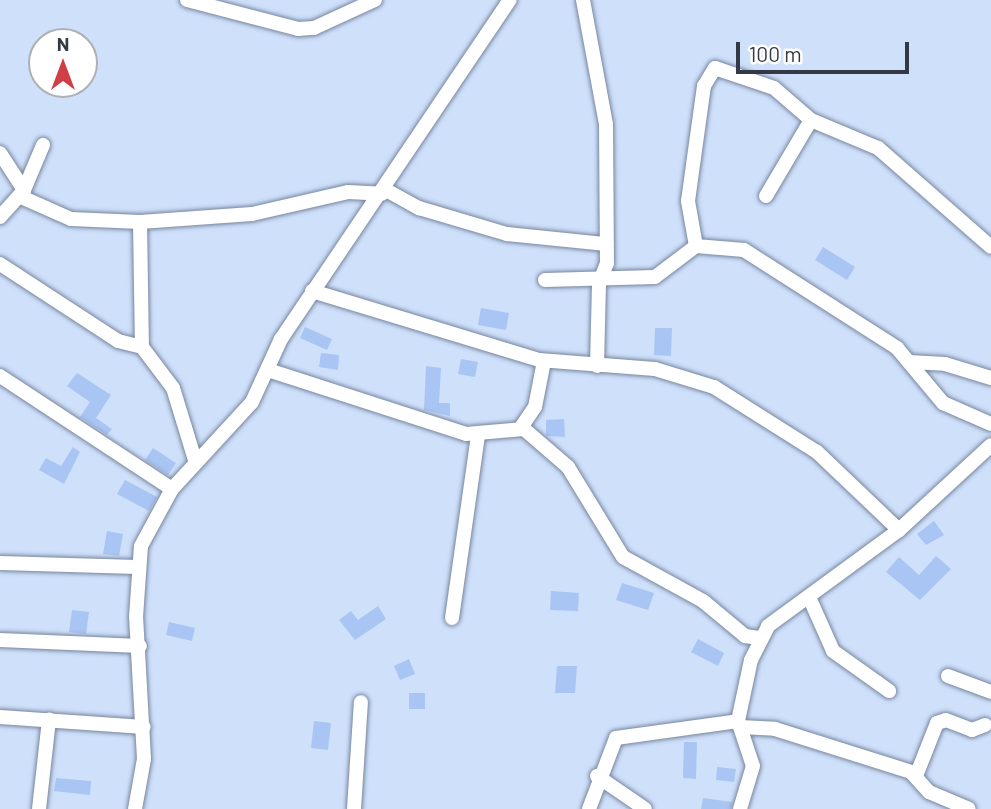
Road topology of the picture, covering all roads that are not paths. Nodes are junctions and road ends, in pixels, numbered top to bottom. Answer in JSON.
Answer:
{"nodes":[{"id":1,"x":187,"y":0,"type":"edge"},
{"id":2,"x":375,"y":0,"type":"edge"},
{"id":3,"x":510,"y":0,"type":"edge"},
{"id":4,"x":583,"y":0,"type":"edge"},
{"id":5,"x":811,"y":120,"type":"junction"},
{"id":6,"x":43,"y":145,"type":"dead end"},
{"id":7,"x":0,"y":153,"type":"edge"},
{"id":8,"x":384,"y":192,"type":"junction"},
{"id":9,"x":21,"y":193,"type":"junction"},
{"id":10,"x":766,"y":196,"type":"dead end"},
{"id":11,"x":0,"y":217,"type":"edge"},
{"id":12,"x":140,"y":222,"type":"junction"},
{"id":13,"x":607,"y":244,"type":"junction"},
{"id":14,"x":696,"y":246,"type":"junction"},
{"id":15,"x":991,"y":247,"type":"edge"},
{"id":16,"x":0,"y":264,"type":"edge"},
{"id":17,"x":603,"y":278,"type":"junction"},
{"id":18,"x":545,"y":280,"type":"dead end"},
{"id":19,"x":312,"y":292,"type":"junction"},
{"id":20,"x":142,"y":348,"type":"junction"},
{"id":21,"x":544,"y":361,"type":"junction"},
{"id":22,"x":908,"y":362,"type":"junction"},
{"id":23,"x":597,"y":366,"type":"junction"},
{"id":24,"x":268,"y":370,"type":"junction"},
{"id":25,"x":0,"y":376,"type":"edge"},
{"id":26,"x":991,"y":378,"type":"edge"},
{"id":27,"x":991,"y":424,"type":"edge"},
{"id":28,"x":520,"y":429,"type":"junction"},
{"id":29,"x":478,"y":435,"type":"junction"},
{"id":30,"x":991,"y":446,"type":"edge"},
{"id":31,"x":195,"y":463,"type":"junction"},
{"id":32,"x":172,"y":489,"type":"junction"},
{"id":33,"x":898,"y":530,"type":"junction"},
{"id":34,"x":0,"y":563,"type":"edge"},
{"id":35,"x":138,"y":567,"type":"junction"},
{"id":36,"x":809,"y":597,"type":"junction"},
{"id":37,"x":452,"y":618,"type":"dead end"},
{"id":38,"x":759,"y":638,"type":"junction"},
{"id":39,"x":0,"y":640,"type":"edge"},
{"id":40,"x":140,"y":646,"type":"junction"},
{"id":41,"x":948,"y":676,"type":"dead end"},
{"id":42,"x":889,"y":691,"type":"dead end"},
{"id":43,"x":991,"y":692,"type":"edge"},
{"id":44,"x":361,"y":702,"type":"dead end"},
{"id":45,"x":0,"y":717,"type":"edge"},
{"id":46,"x":49,"y":720,"type":"junction"},
{"id":47,"x":739,"y":724,"type":"junction"},
{"id":48,"x":985,"y":725,"type":"dead end"},
{"id":49,"x":144,"y":727,"type":"junction"},
{"id":50,"x":597,"y":776,"type":"junction"},
{"id":51,"x":916,"y":776,"type":"junction"},
{"id":52,"x":39,"y":805,"type":"edge"},
{"id":53,"x":27,"y":809,"type":"edge"},
{"id":54,"x":135,"y":809,"type":"edge"},
{"id":55,"x":354,"y":809,"type":"edge"},
{"id":56,"x":589,"y":809,"type":"edge"},
{"id":57,"x":645,"y":809,"type":"edge"},
{"id":58,"x":740,"y":809,"type":"edge"},
{"id":59,"x":969,"y":809,"type":"edge"}],
"edges":[{"from":1,"to":2,"type":"street"},
{"from":3,"to":8,"type":"street"},
{"from":4,"to":13,"type":"street"},
{"from":5,"to":10,"type":"street"},
{"from":5,"to":14,"type":"street"},
{"from":5,"to":15,"type":"street"},
{"from":6,"to":9,"type":"street"},
{"from":7,"to":9,"type":"street"},
{"from":8,"to":12,"type":"street"},
{"from":8,"to":13,"type":"street"},
{"from":8,"to":19,"type":"street"},
{"from":9,"to":11,"type":"street"},
{"from":9,"to":12,"type":"street"},
{"from":12,"to":20,"type":"street"},
{"from":13,"to":17,"type":"street"},
{"from":14,"to":17,"type":"street"},
{"from":14,"to":22,"type":"street"},
{"from":16,"to":20,"type":"street"},
{"from":17,"to":18,"type":"street"},
{"from":17,"to":23,"type":"street"},
{"from":19,"to":21,"type":"street"},
{"from":19,"to":24,"type":"street"},
{"from":20,"to":31,"type":"street"},
{"from":21,"to":23,"type":"street"},
{"from":21,"to":28,"type":"street"},
{"from":22,"to":26,"type":"street"},
{"from":22,"to":27,"type":"street"},
{"from":23,"to":33,"type":"street"},
{"from":24,"to":29,"type":"street"},
{"from":24,"to":31,"type":"street"},
{"from":25,"to":32,"type":"street"},
{"from":28,"to":29,"type":"street"},
{"from":28,"to":38,"type":"street"},
{"from":29,"to":37,"type":"street"},
{"from":30,"to":33,"type":"street"},
{"from":31,"to":32,"type":"street"},
{"from":32,"to":35,"type":"street"},
{"from":33,"to":36,"type":"street"},
{"from":34,"to":35,"type":"street"},
{"from":35,"to":40,"type":"street"},
{"from":36,"to":38,"type":"street"},
{"from":36,"to":42,"type":"street"},
{"from":38,"to":47,"type":"street"},
{"from":39,"to":40,"type":"street"},
{"from":40,"to":49,"type":"street"},
{"from":41,"to":43,"type":"street"},
{"from":44,"to":55,"type":"street"},
{"from":45,"to":46,"type":"street"},
{"from":46,"to":49,"type":"street"},
{"from":46,"to":52,"type":"street"},
{"from":47,"to":50,"type":"street"},
{"from":47,"to":51,"type":"street"},
{"from":47,"to":58,"type":"street"},
{"from":48,"to":51,"type":"street"},
{"from":49,"to":54,"type":"street"},
{"from":50,"to":56,"type":"street"},
{"from":50,"to":57,"type":"street"},
{"from":51,"to":59,"type":"street"},
{"from":52,"to":53,"type":"street"}]}
